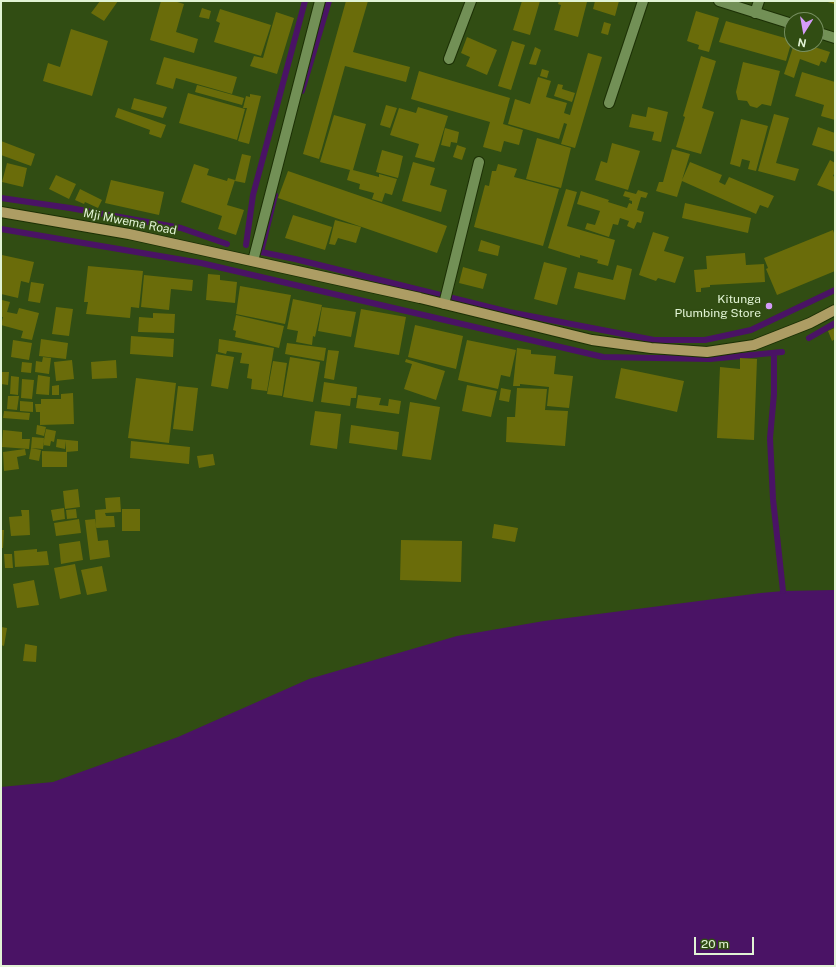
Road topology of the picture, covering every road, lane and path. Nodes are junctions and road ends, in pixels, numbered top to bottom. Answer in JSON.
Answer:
{"nodes":[{"id":1,"x":320,"y":1,"type":"edge"},
{"id":2,"x":471,"y":1,"type":"edge"},
{"id":3,"x":643,"y":1,"type":"edge"},
{"id":4,"x":718,"y":1,"type":"edge"},
{"id":5,"x":759,"y":1,"type":"edge"},
{"id":6,"x":755,"y":12,"type":"junction"},
{"id":7,"x":784,"y":21,"type":"edge"},
{"id":8,"x":824,"y":35,"type":"edge"},
{"id":9,"x":835,"y":38,"type":"edge"},
{"id":10,"x":449,"y":59,"type":"dead end"},
{"id":11,"x":609,"y":103,"type":"dead end"},
{"id":12,"x":479,"y":162,"type":"dead end"},
{"id":13,"x":1,"y":212,"type":"edge"},
{"id":14,"x":253,"y":261,"type":"junction"},
{"id":15,"x":444,"y":304,"type":"junction"},
{"id":16,"x":835,"y":310,"type":"edge"}],
"edges":[{"from":1,"to":14,"type":"street"},
{"from":2,"to":10,"type":"street"},
{"from":3,"to":11,"type":"street"},
{"from":4,"to":6,"type":"street"},
{"from":5,"to":6,"type":"street"},
{"from":6,"to":7,"type":"street"},
{"from":8,"to":9,"type":"street"},
{"from":12,"to":15,"type":"street"},
{"from":13,"to":14,"type":"main road","name":"Mji Mwema Road"},
{"from":14,"to":15,"type":"main road","name":"Mji Mwema Road"},
{"from":15,"to":16,"type":"main road","name":"Mji Mwema Road"}]}
